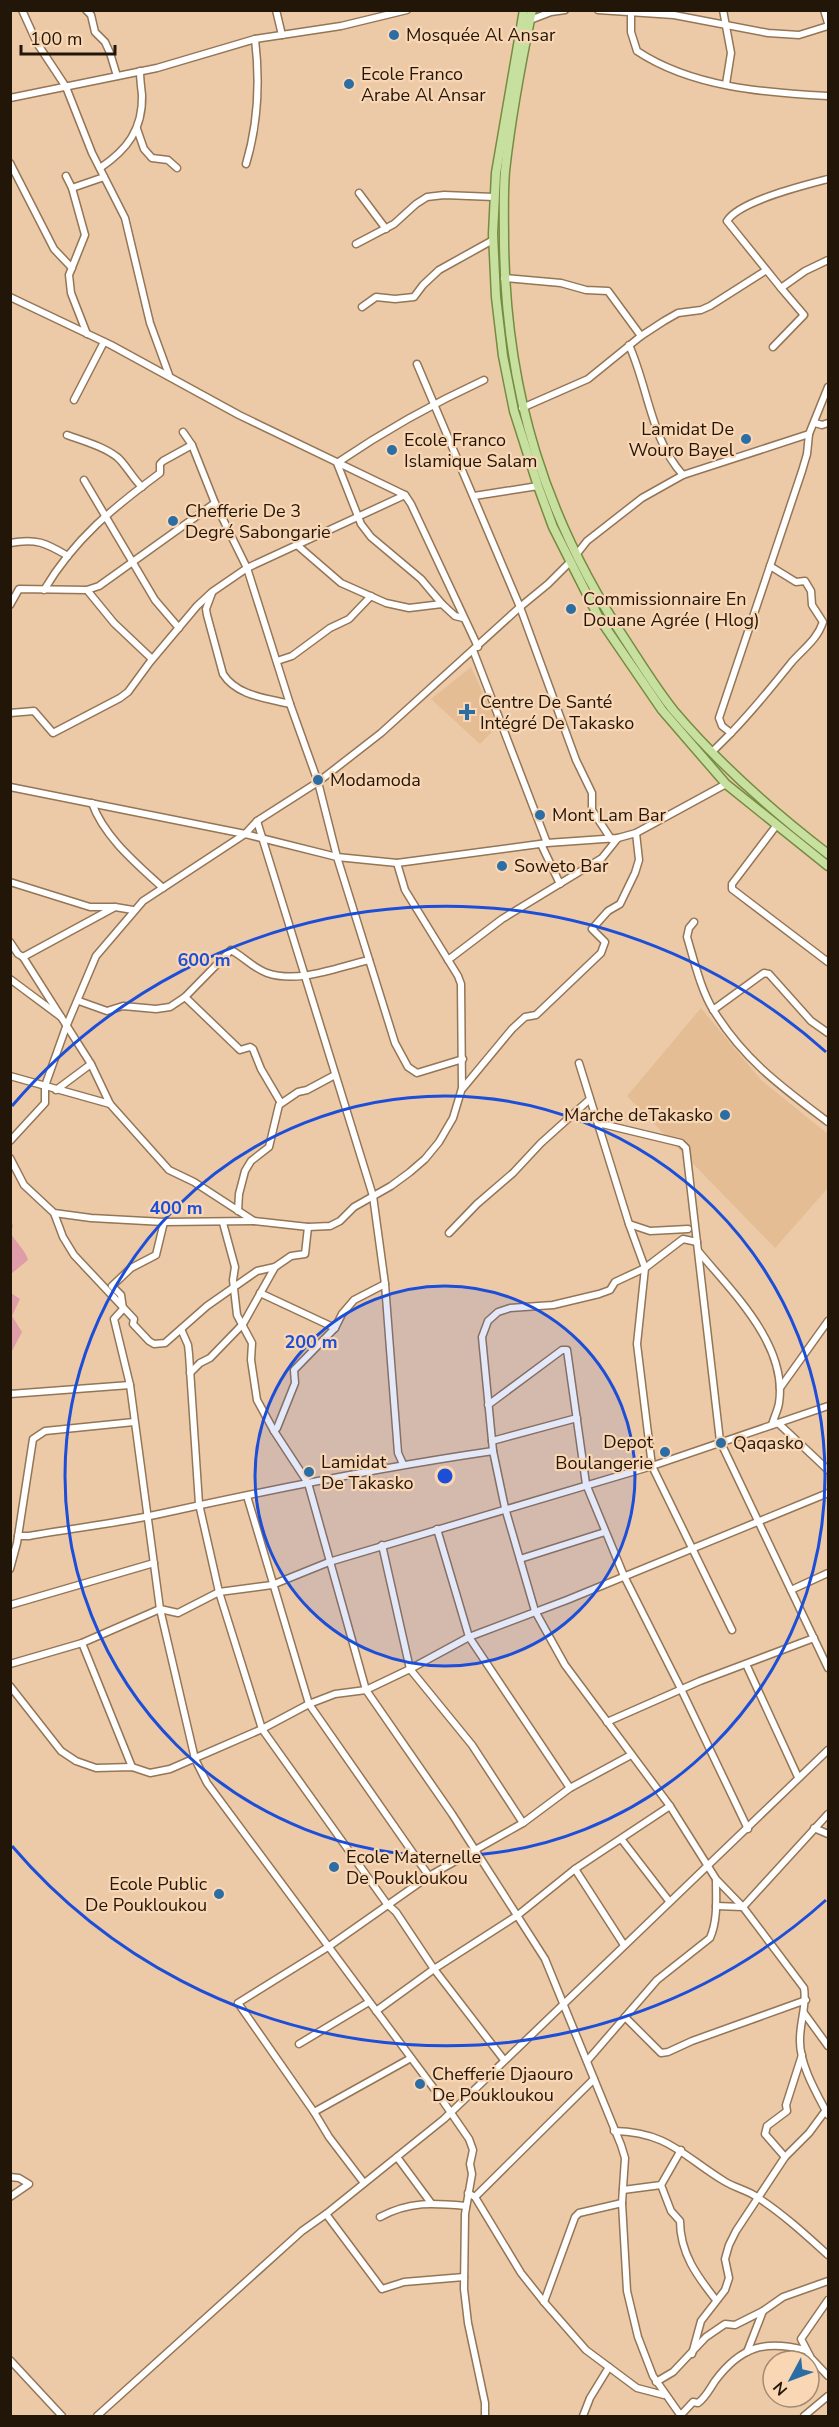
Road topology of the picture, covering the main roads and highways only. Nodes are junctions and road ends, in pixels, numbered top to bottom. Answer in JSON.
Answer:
{"nodes":[{"id":1,"x":524,"y":10,"type":"edge"},
{"id":2,"x":532,"y":10,"type":"edge"},
{"id":3,"x":573,"y":559,"type":"junction"},
{"id":4,"x":828,"y":854,"type":"edge"},
{"id":5,"x":828,"y":866,"type":"edge"}],
"edges":[{"from":1,"to":3,"type":"main road"},
{"from":2,"to":3,"type":"main road"},
{"from":3,"to":4,"type":"main road"},
{"from":3,"to":5,"type":"main road"}]}
